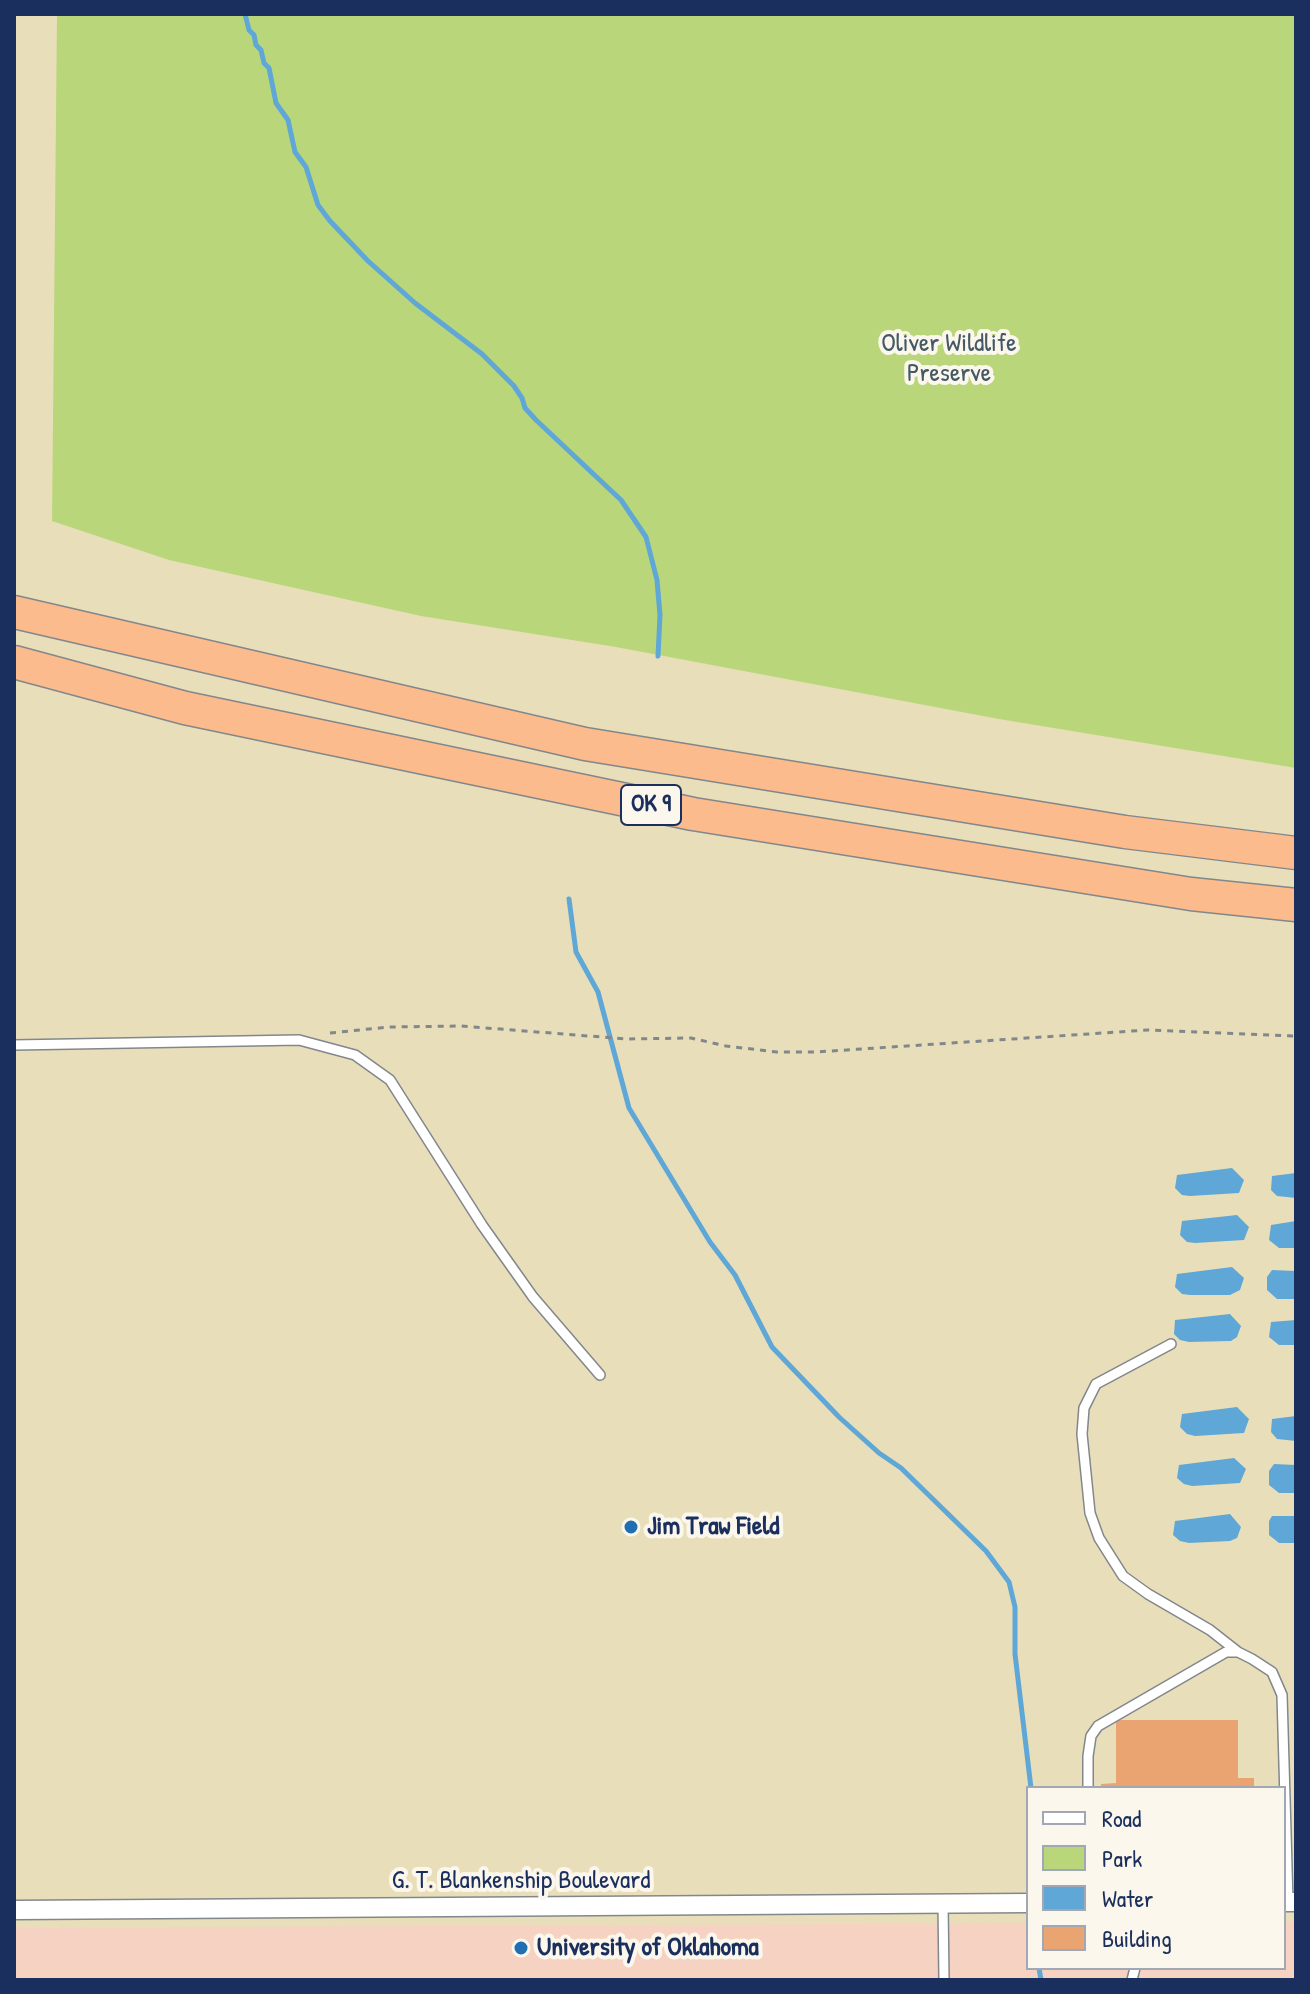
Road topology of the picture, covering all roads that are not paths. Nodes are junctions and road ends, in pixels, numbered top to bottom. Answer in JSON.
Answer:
{"nodes":[{"id":1,"x":14,"y":612,"type":"edge"},
{"id":2,"x":14,"y":662,"type":"edge"},
{"id":3,"x":1296,"y":853,"type":"edge"},
{"id":4,"x":1296,"y":905,"type":"edge"},
{"id":5,"x":14,"y":1045,"type":"edge"},
{"id":6,"x":1171,"y":1344,"type":"dead end"},
{"id":7,"x":600,"y":1375,"type":"dead end"},
{"id":8,"x":1238,"y":1652,"type":"junction"},
{"id":9,"x":1088,"y":1786,"type":"edge"},
{"id":10,"x":1285,"y":1786,"type":"edge"},
{"id":11,"x":1286,"y":1813,"type":"edge"},
{"id":12,"x":1289,"y":1902,"type":"edge"},
{"id":13,"x":1026,"y":1903,"type":"edge"},
{"id":14,"x":943,"y":1904,"type":"junction"},
{"id":15,"x":14,"y":1910,"type":"edge"},
{"id":16,"x":944,"y":1980,"type":"edge"}],
"edges":[{"from":1,"to":3,"type":"highway","number":"OK 9"},
{"from":2,"to":4,"type":"highway","number":"OK 9"},
{"from":5,"to":7,"type":"lane"},
{"from":6,"to":8,"type":"lane"},
{"from":8,"to":9,"type":"lane"},
{"from":8,"to":10,"type":"lane"},
{"from":11,"to":12,"type":"lane"},
{"from":13,"to":14,"type":"street","name":"G. T. Blankenship Boulevard"},
{"from":14,"to":15,"type":"street","name":"G. T. Blankenship Boulevard"},
{"from":14,"to":16,"type":"lane"}]}
